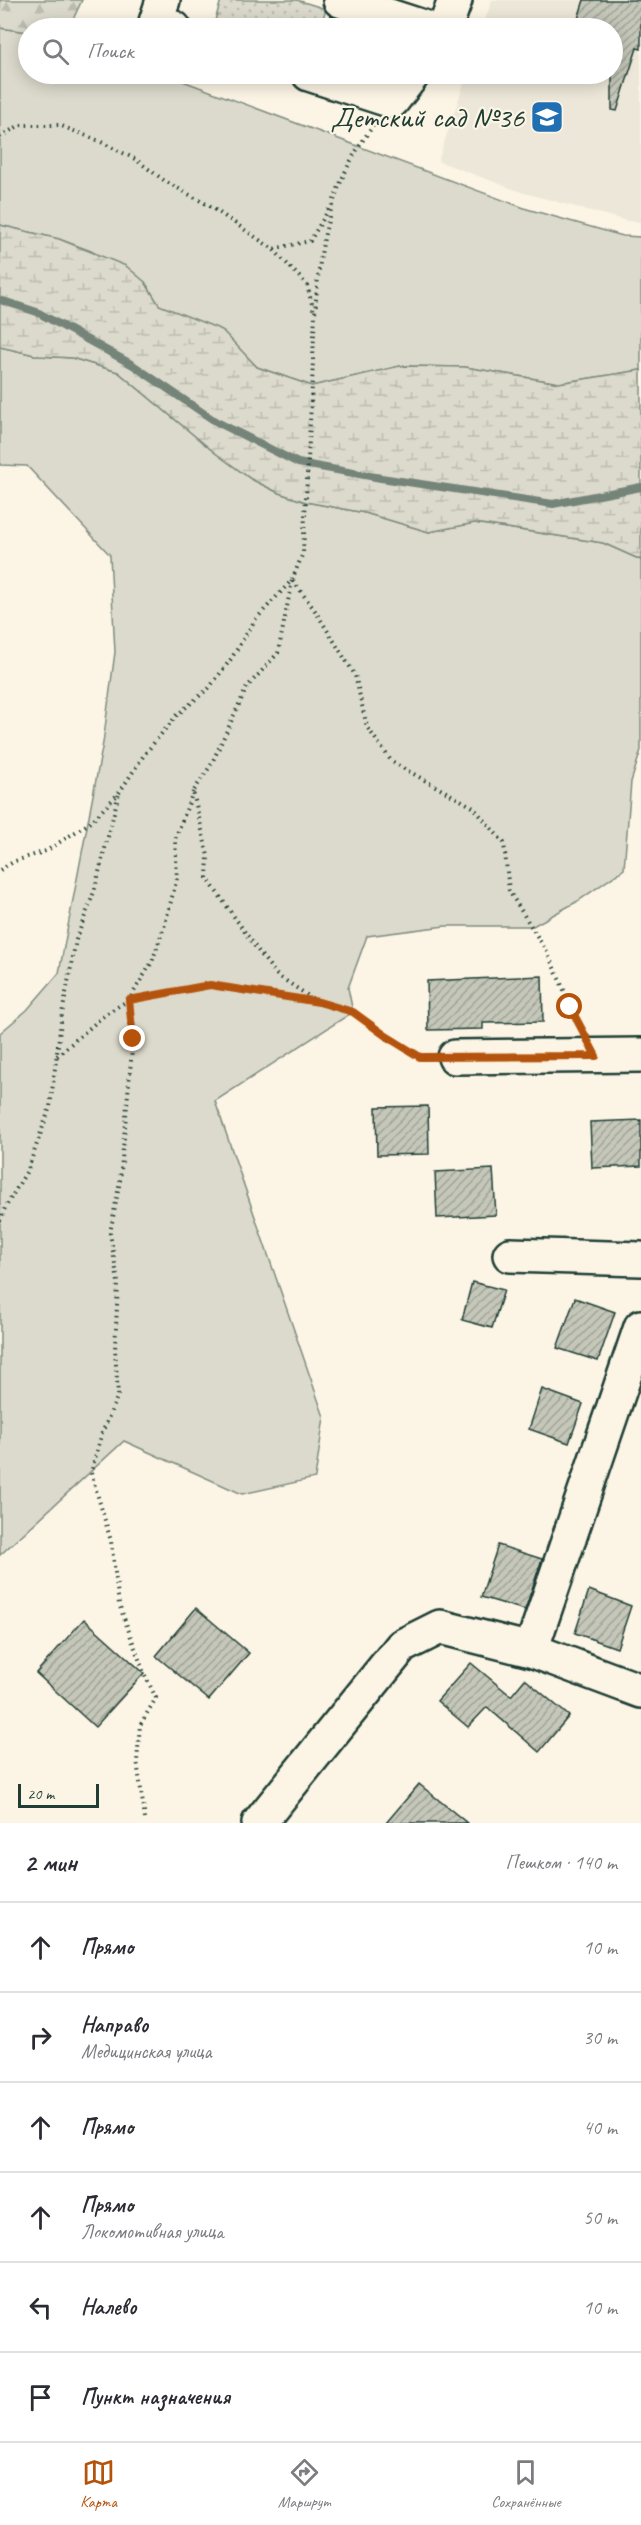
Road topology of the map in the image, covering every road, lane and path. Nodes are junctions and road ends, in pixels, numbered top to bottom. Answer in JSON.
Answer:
{"nodes":[{"id":1,"x":163,"y":0,"type":"edge"},
{"id":2,"x":340,"y":0,"type":"edge"},
{"id":3,"x":455,"y":0,"type":"edge"},
{"id":4,"x":157,"y":18,"type":"edge"},
{"id":5,"x":395,"y":18,"type":"edge"},
{"id":6,"x":449,"y":18,"type":"edge"},
{"id":7,"x":340,"y":84,"type":"edge"},
{"id":8,"x":405,"y":84,"type":"edge"},
{"id":9,"x":392,"y":101,"type":"junction"},
{"id":10,"x":0,"y":137,"type":"edge"},
{"id":11,"x":333,"y":202,"type":"junction"},
{"id":12,"x":273,"y":249,"type":"junction"},
{"id":13,"x":315,"y":314,"type":"junction"},
{"id":14,"x":292,"y":580,"type":"junction"},
{"id":15,"x":193,"y":792,"type":"junction"},
{"id":16,"x":119,"y":793,"type":"junction"},
{"id":17,"x":0,"y":870,"type":"edge"},
{"id":18,"x":129,"y":1000,"type":"junction"},
{"id":19,"x":319,"y":1002,"type":"junction"},
{"id":20,"x":641,"y":1055,"type":"edge"},
{"id":21,"x":57,"y":1056,"type":"junction"},
{"id":22,"x":596,"y":1056,"type":"junction"},
{"id":23,"x":455,"y":1057,"type":"joint"},
{"id":24,"x":0,"y":1221,"type":"edge"},
{"id":25,"x":510,"y":1255,"type":"dead end"},
{"id":26,"x":641,"y":1258,"type":"edge"},
{"id":27,"x":641,"y":1327,"type":"edge"},
{"id":28,"x":531,"y":1650,"type":"junction"},
{"id":29,"x":641,"y":1691,"type":"edge"},
{"id":30,"x":145,"y":1819,"type":"dead end"},
{"id":31,"x":259,"y":1823,"type":"edge"}],
"edges":[{"from":1,"to":4,"type":"street"},
{"from":2,"to":5,"type":"street"},
{"from":3,"to":6,"type":"street"},
{"from":7,"to":9,"type":"street"},
{"from":8,"to":9,"type":"street"},
{"from":9,"to":11,"type":"path"},
{"from":10,"to":12,"type":"path"},
{"from":11,"to":12,"type":"path"},
{"from":11,"to":13,"type":"path"},
{"from":12,"to":13,"type":"path"},
{"from":13,"to":14,"type":"path"},
{"from":14,"to":15,"type":"path"},
{"from":14,"to":16,"type":"path"},
{"from":14,"to":22,"type":"path"},
{"from":15,"to":18,"type":"path"},
{"from":15,"to":19,"type":"path"},
{"from":16,"to":17,"type":"path"},
{"from":16,"to":21,"type":"path"},
{"from":18,"to":19,"type":"path"},
{"from":18,"to":21,"type":"path"},
{"from":18,"to":30,"type":"path"},
{"from":19,"to":23,"type":"path"},
{"from":20,"to":22,"type":"street"},
{"from":21,"to":24,"type":"path"},
{"from":22,"to":23,"type":"street"},
{"from":25,"to":26,"type":"street"},
{"from":27,"to":28,"type":"street"},
{"from":28,"to":29,"type":"street"},
{"from":28,"to":31,"type":"street"}]}
